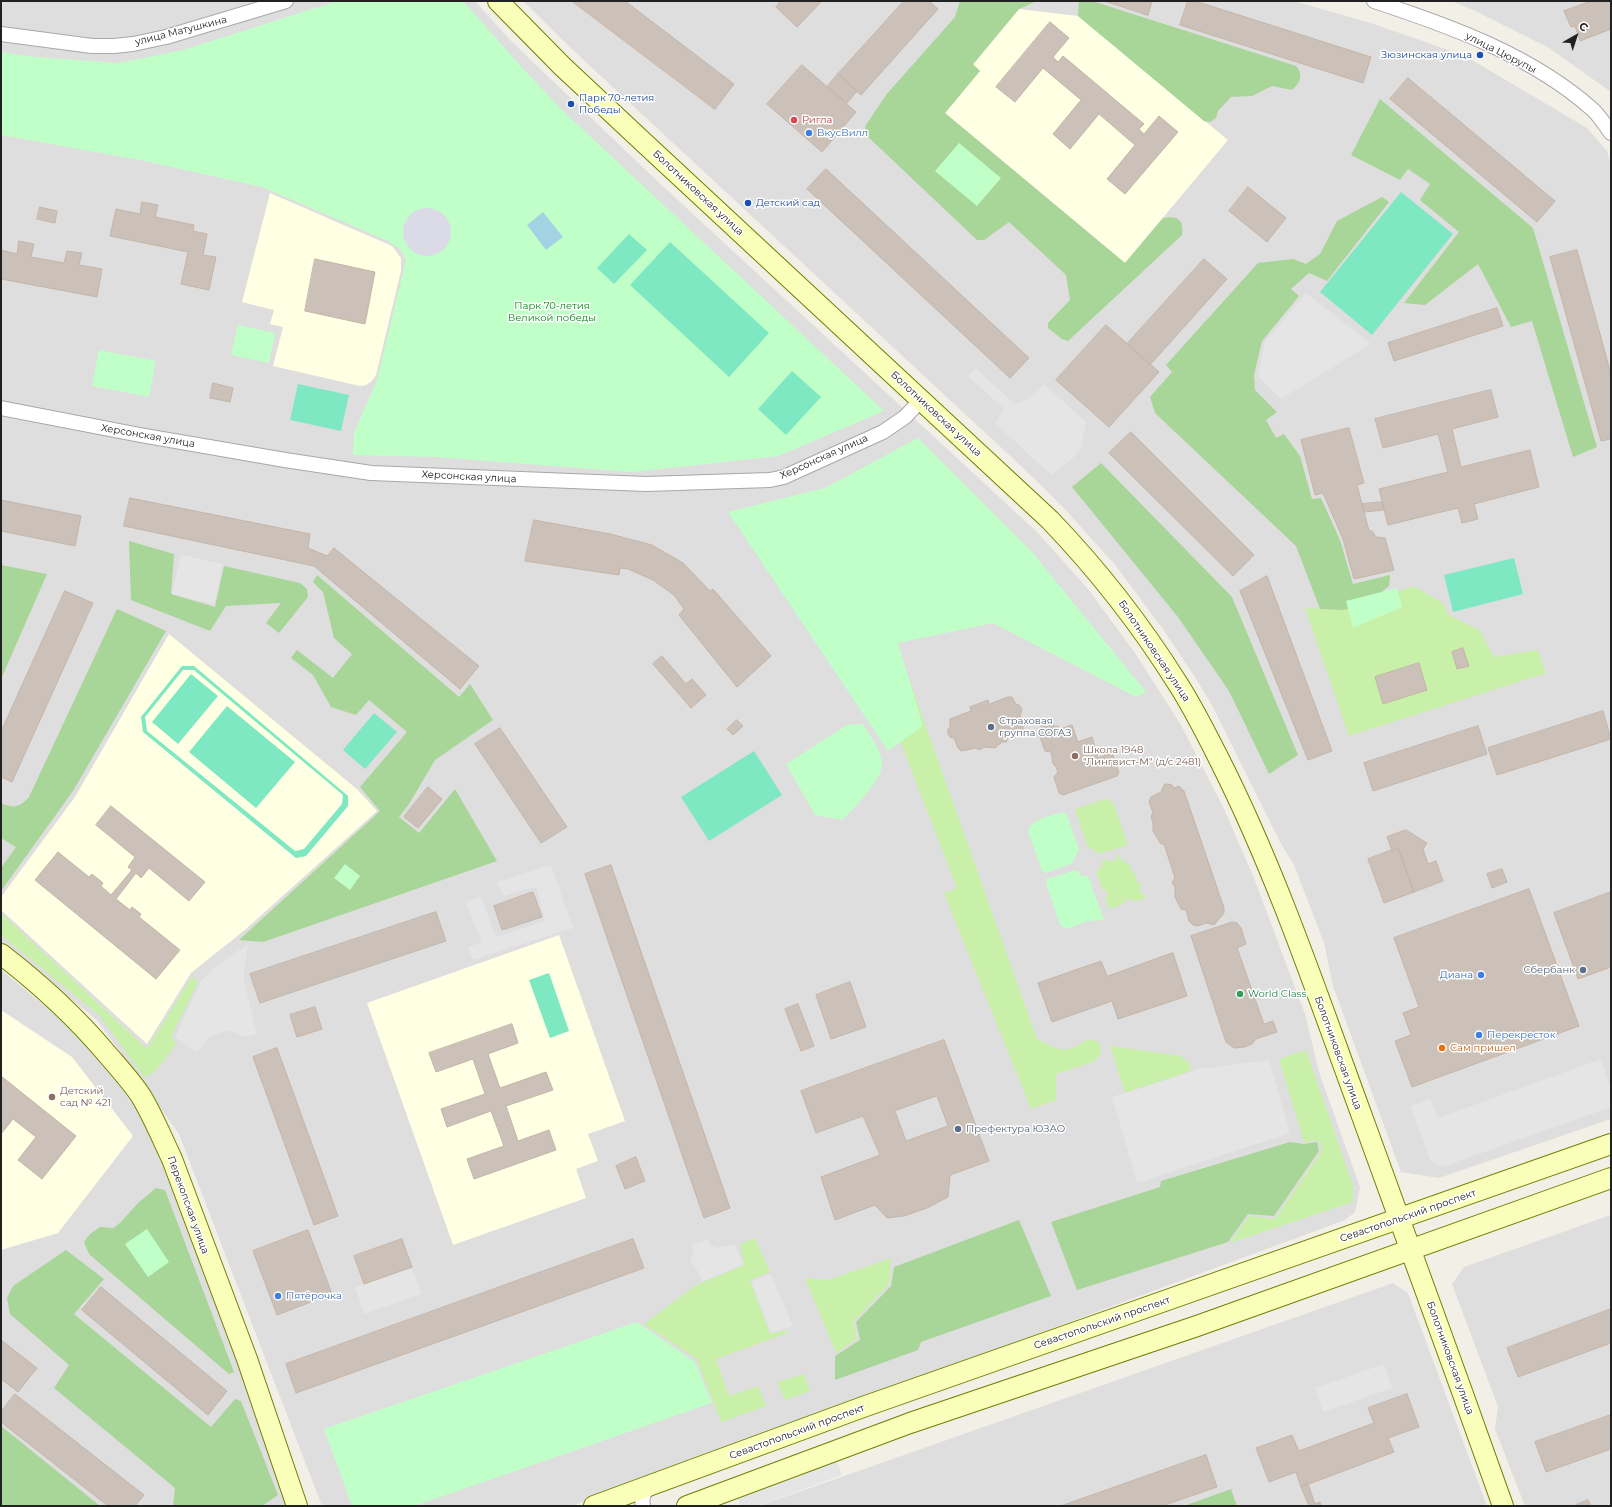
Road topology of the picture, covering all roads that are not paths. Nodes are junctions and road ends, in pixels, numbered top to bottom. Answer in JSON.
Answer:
{"nodes":[{"id":1,"x":286,"y":1,"type":"edge"},
{"id":2,"x":498,"y":1,"type":"edge"},
{"id":3,"x":1374,"y":1,"type":"edge"},
{"id":4,"x":1,"y":34,"type":"edge"},
{"id":5,"x":1611,"y":133,"type":"edge"},
{"id":6,"x":921,"y":400,"type":"junction"},
{"id":7,"x":1,"y":408,"type":"edge"},
{"id":8,"x":1,"y":954,"type":"edge"},
{"id":9,"x":1611,"y":1144,"type":"edge"},
{"id":10,"x":1611,"y":1178,"type":"edge"},
{"id":11,"x":1400,"y":1219,"type":"junction"},
{"id":12,"x":1411,"y":1249,"type":"junction"},
{"id":13,"x":652,"y":1486,"type":"junction"},
{"id":14,"x":297,"y":1506,"type":"edge"},
{"id":15,"x":594,"y":1506,"type":"edge"},
{"id":16,"x":643,"y":1506,"type":"edge"},
{"id":17,"x":687,"y":1506,"type":"edge"},
{"id":18,"x":1503,"y":1506,"type":"edge"}],
"edges":[{"from":1,"to":4,"type":"street","name":"улица Матушкина"},
{"from":2,"to":6,"type":"street","name":"Болотниковская улица"},
{"from":3,"to":5,"type":"street","name":"улица Цюрупы"},
{"from":6,"to":7,"type":"street","name":"Херсонская улица"},
{"from":6,"to":11,"type":"street","name":"Болотниковская улица"},
{"from":8,"to":14,"type":"street","name":"Перекопская улица"},
{"from":9,"to":11,"type":"street","name":"Севастопольский проспект"},
{"from":10,"to":12,"type":"street"},
{"from":11,"to":12,"type":"street","name":"Болотниковская улица"},
{"from":11,"to":13,"type":"street","name":"Севастопольский проспект"},
{"from":12,"to":17,"type":"street"},
{"from":12,"to":18,"type":"street","name":"Болотниковская улица"},
{"from":13,"to":15,"type":"street","name":"Севастопольский проспект"},
{"from":13,"to":16,"type":"street"}]}
